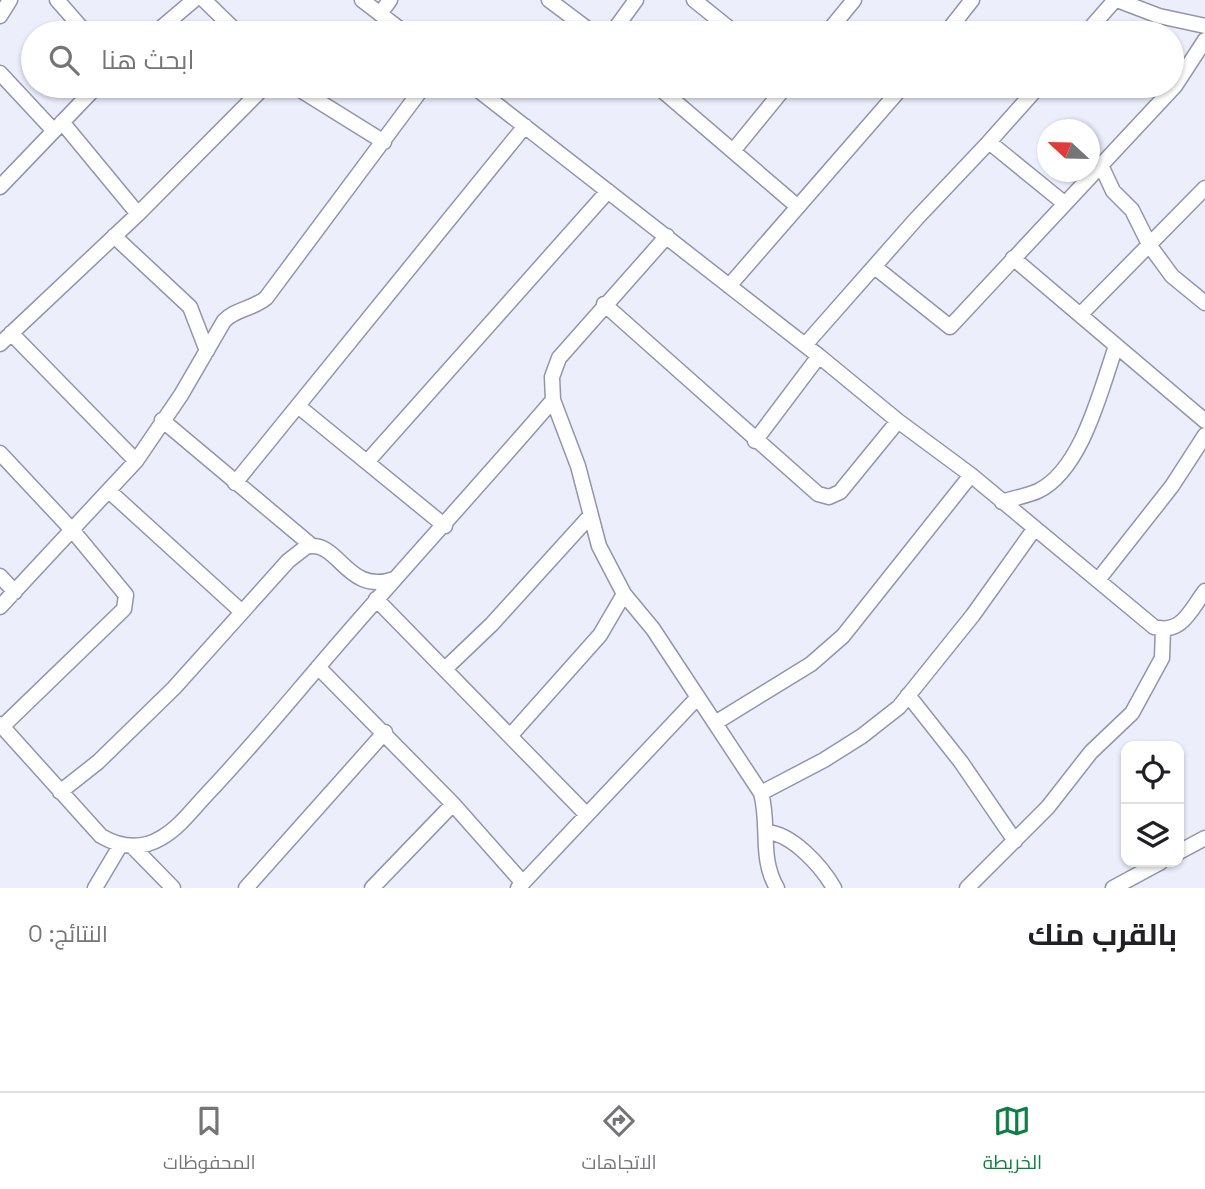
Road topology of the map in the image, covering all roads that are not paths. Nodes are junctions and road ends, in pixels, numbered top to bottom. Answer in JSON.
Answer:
{"nodes":[{"id":1,"x":10,"y":0,"type":"edge"},
{"id":2,"x":57,"y":0,"type":"edge"},
{"id":3,"x":194,"y":0,"type":"edge"},
{"id":4,"x":204,"y":0,"type":"edge"},
{"id":5,"x":362,"y":0,"type":"edge"},
{"id":6,"x":390,"y":0,"type":"edge"},
{"id":7,"x":549,"y":0,"type":"edge"},
{"id":8,"x":636,"y":0,"type":"edge"},
{"id":9,"x":694,"y":0,"type":"edge"},
{"id":10,"x":854,"y":0,"type":"edge"},
{"id":11,"x":972,"y":0,"type":"edge"},
{"id":12,"x":1116,"y":0,"type":"edge"},
{"id":13,"x":380,"y":14,"type":"junction"},
{"id":14,"x":0,"y":16,"type":"edge"},
{"id":15,"x":75,"y":21,"type":"edge"},
{"id":16,"x":169,"y":21,"type":"edge"},
{"id":17,"x":226,"y":21,"type":"edge"},
{"id":18,"x":389,"y":21,"type":"edge"},
{"id":19,"x":577,"y":21,"type":"edge"},
{"id":20,"x":621,"y":21,"type":"edge"},
{"id":21,"x":720,"y":21,"type":"edge"},
{"id":22,"x":837,"y":21,"type":"edge"},
{"id":23,"x":955,"y":21,"type":"edge"},
{"id":24,"x":1097,"y":21,"type":"edge"},
{"id":25,"x":1182,"y":21,"type":"edge"},
{"id":26,"x":1184,"y":21,"type":"edge"},
{"id":27,"x":1205,"y":26,"type":"edge"},
{"id":28,"x":1205,"y":40,"type":"edge"},
{"id":29,"x":1184,"y":72,"type":"edge"},
{"id":30,"x":0,"y":73,"type":"edge"},
{"id":31,"x":21,"y":92,"type":"edge"},
{"id":32,"x":27,"y":98,"type":"edge"},
{"id":33,"x":85,"y":98,"type":"edge"},
{"id":34,"x":253,"y":98,"type":"edge"},
{"id":35,"x":313,"y":98,"type":"edge"},
{"id":36,"x":415,"y":98,"type":"edge"},
{"id":37,"x":488,"y":98,"type":"edge"},
{"id":38,"x":671,"y":98,"type":"edge"},
{"id":39,"x":776,"y":98,"type":"edge"},
{"id":40,"x":893,"y":98,"type":"edge"},
{"id":41,"x":1028,"y":98,"type":"edge"},
{"id":42,"x":1163,"y":98,"type":"edge"},
{"id":43,"x":58,"y":126,"type":"junction"},
{"id":44,"x":525,"y":126,"type":"junction"},
{"id":45,"x":384,"y":142,"type":"junction"},
{"id":46,"x":989,"y":142,"type":"junction"},
{"id":47,"x":733,"y":151,"type":"junction"},
{"id":48,"x":1100,"y":163,"type":"joint"},
{"id":49,"x":1082,"y":182,"type":"edge"},
{"id":50,"x":0,"y":187,"type":"edge"},
{"id":51,"x":1205,"y":188,"type":"edge"},
{"id":52,"x":608,"y":191,"type":"junction"},
{"id":53,"x":1063,"y":203,"type":"junction"},
{"id":54,"x":798,"y":207,"type":"junction"},
{"id":55,"x":138,"y":214,"type":"junction"},
{"id":56,"x":114,"y":236,"type":"junction"},
{"id":57,"x":667,"y":236,"type":"junction"},
{"id":58,"x":1150,"y":246,"type":"junction"},
{"id":59,"x":1013,"y":258,"type":"junction"},
{"id":60,"x":876,"y":268,"type":"junction"},
{"id":61,"x":729,"y":286,"type":"junction"},
{"id":62,"x":1205,"y":303,"type":"edge"},
{"id":63,"x":604,"y":304,"type":"junction"},
{"id":64,"x":1080,"y":315,"type":"junction"},
{"id":65,"x":11,"y":333,"type":"junction"},
{"id":66,"x":0,"y":344,"type":"edge"},
{"id":67,"x":805,"y":345,"type":"junction"},
{"id":68,"x":1116,"y":346,"type":"junction"},
{"id":69,"x":207,"y":351,"type":"junction"},
{"id":70,"x":819,"y":356,"type":"junction"},
{"id":71,"x":552,"y":400,"type":"junction"},
{"id":72,"x":298,"y":406,"type":"junction"},
{"id":73,"x":162,"y":420,"type":"junction"},
{"id":74,"x":898,"y":421,"type":"junction"},
{"id":75,"x":1205,"y":421,"type":"edge"},
{"id":76,"x":1205,"y":435,"type":"edge"},
{"id":77,"x":755,"y":441,"type":"junction"},
{"id":78,"x":0,"y":453,"type":"edge"},
{"id":79,"x":136,"y":461,"type":"junction"},
{"id":80,"x":367,"y":462,"type":"junction"},
{"id":81,"x":971,"y":475,"type":"junction"},
{"id":82,"x":235,"y":483,"type":"junction"},
{"id":83,"x":108,"y":491,"type":"junction"},
{"id":84,"x":1002,"y":502,"type":"junction"},
{"id":85,"x":590,"y":516,"type":"junction"},
{"id":86,"x":445,"y":526,"type":"junction"},
{"id":87,"x":1035,"y":528,"type":"junction"},
{"id":88,"x":73,"y":531,"type":"junction"},
{"id":89,"x":311,"y":545,"type":"junction"},
{"id":90,"x":0,"y":576,"type":"edge"},
{"id":91,"x":396,"y":579,"type":"junction"},
{"id":92,"x":1098,"y":580,"type":"junction"},
{"id":93,"x":1205,"y":591,"type":"edge"},
{"id":94,"x":15,"y":592,"type":"junction"},
{"id":95,"x":624,"y":594,"type":"junction"},
{"id":96,"x":376,"y":599,"type":"junction"},
{"id":97,"x":0,"y":607,"type":"edge"},
{"id":98,"x":242,"y":612,"type":"junction"},
{"id":99,"x":1163,"y":629,"type":"junction"},
{"id":100,"x":318,"y":667,"type":"junction"},
{"id":101,"x":446,"y":668,"type":"junction"},
{"id":102,"x":908,"y":695,"type":"junction"},
{"id":103,"x":698,"y":697,"type":"junction"},
{"id":104,"x":715,"y":723,"type":"junction"},
{"id":105,"x":1,"y":726,"type":"edge"},
{"id":106,"x":385,"y":732,"type":"junction"},
{"id":107,"x":510,"y":736,"type":"junction"},
{"id":108,"x":60,"y":792,"type":"junction"},
{"id":109,"x":761,"y":793,"type":"junction"},
{"id":110,"x":453,"y":804,"type":"junction"},
{"id":111,"x":587,"y":815,"type":"junction"},
{"id":112,"x":766,"y":832,"type":"junction"},
{"id":113,"x":1205,"y":838,"type":"edge"},
{"id":114,"x":1015,"y":841,"type":"junction"},
{"id":115,"x":126,"y":846,"type":"junction"},
{"id":116,"x":1184,"y":849,"type":"edge"},
{"id":117,"x":1152,"y":867,"type":"edge"},
{"id":118,"x":520,"y":886,"type":"edge"},
{"id":119,"x":95,"y":888,"type":"edge"},
{"id":120,"x":173,"y":888,"type":"edge"},
{"id":121,"x":246,"y":888,"type":"edge"},
{"id":122,"x":372,"y":888,"type":"edge"},
{"id":123,"x":777,"y":888,"type":"edge"},
{"id":124,"x":834,"y":888,"type":"edge"},
{"id":125,"x":967,"y":888,"type":"edge"},
{"id":126,"x":1113,"y":888,"type":"edge"}],
"edges":[{"from":1,"to":14,"type":"street"},
{"from":2,"to":15,"type":"street"},
{"from":3,"to":16,"type":"street"},
{"from":4,"to":17,"type":"street"},
{"from":5,"to":13,"type":"street"},
{"from":6,"to":13,"type":"street"},
{"from":7,"to":19,"type":"street"},
{"from":8,"to":20,"type":"street"},
{"from":9,"to":21,"type":"street"},
{"from":10,"to":22,"type":"street"},
{"from":11,"to":23,"type":"street"},
{"from":12,"to":24,"type":"street"},
{"from":12,"to":25,"type":"street"},
{"from":13,"to":18,"type":"street"},
{"from":26,"to":27,"type":"street"},
{"from":28,"to":29,"type":"street"},
{"from":30,"to":31,"type":"street"},
{"from":32,"to":43,"type":"street"},
{"from":33,"to":43,"type":"street"},
{"from":34,"to":55,"type":"street"},
{"from":35,"to":45,"type":"street"},
{"from":36,"to":45,"type":"street"},
{"from":37,"to":44,"type":"street"},
{"from":38,"to":47,"type":"street"},
{"from":39,"to":47,"type":"street"},
{"from":40,"to":54,"type":"street"},
{"from":41,"to":46,"type":"street"},
{"from":42,"to":48,"type":"street"},
{"from":43,"to":50,"type":"street"},
{"from":43,"to":55,"type":"street"},
{"from":44,"to":52,"type":"street"},
{"from":44,"to":72,"type":"street"},
{"from":45,"to":69,"type":"street"},
{"from":46,"to":53,"type":"street"},
{"from":46,"to":60,"type":"street"},
{"from":47,"to":54,"type":"street"},
{"from":48,"to":58,"type":"street"},
{"from":49,"to":53,"type":"street"},
{"from":51,"to":58,"type":"street"},
{"from":52,"to":57,"type":"street"},
{"from":52,"to":80,"type":"street"},
{"from":53,"to":59,"type":"street"},
{"from":54,"to":61,"type":"street"},
{"from":55,"to":56,"type":"street"},
{"from":56,"to":65,"type":"street"},
{"from":56,"to":69,"type":"street"},
{"from":57,"to":61,"type":"street"},
{"from":57,"to":63,"type":"street"},
{"from":58,"to":62,"type":"street"},
{"from":58,"to":64,"type":"street"},
{"from":59,"to":60,"type":"street"},
{"from":59,"to":64,"type":"street"},
{"from":60,"to":67,"type":"street"},
{"from":61,"to":67,"type":"street"},
{"from":63,"to":71,"type":"street"},
{"from":63,"to":77,"type":"street"},
{"from":64,"to":68,"type":"street"},
{"from":65,"to":66,"type":"street"},
{"from":65,"to":79,"type":"street"},
{"from":67,"to":70,"type":"street"},
{"from":68,"to":75,"type":"street"},
{"from":68,"to":84,"type":"street"},
{"from":69,"to":73,"type":"street"},
{"from":70,"to":74,"type":"street"},
{"from":70,"to":77,"type":"street"},
{"from":71,"to":85,"type":"street"},
{"from":71,"to":86,"type":"street"},
{"from":72,"to":80,"type":"street"},
{"from":72,"to":82,"type":"street"},
{"from":73,"to":79,"type":"street"},
{"from":73,"to":82,"type":"street"},
{"from":74,"to":77,"type":"street"},
{"from":74,"to":81,"type":"street"},
{"from":76,"to":92,"type":"street"},
{"from":78,"to":88,"type":"street"},
{"from":79,"to":83,"type":"street"},
{"from":80,"to":86,"type":"street"},
{"from":81,"to":84,"type":"street"},
{"from":81,"to":104,"type":"street"},
{"from":82,"to":89,"type":"street"},
{"from":83,"to":88,"type":"street"},
{"from":83,"to":98,"type":"street"},
{"from":84,"to":87,"type":"street"},
{"from":85,"to":95,"type":"street"},
{"from":85,"to":101,"type":"street"},
{"from":86,"to":91,"type":"street"},
{"from":87,"to":92,"type":"street"},
{"from":87,"to":102,"type":"street"},
{"from":88,"to":94,"type":"street"},
{"from":88,"to":105,"type":"street"},
{"from":89,"to":91,"type":"street"},
{"from":89,"to":98,"type":"street"},
{"from":90,"to":94,"type":"street"},
{"from":91,"to":96,"type":"street"},
{"from":92,"to":99,"type":"street"},
{"from":93,"to":99,"type":"street"},
{"from":94,"to":97,"type":"street"},
{"from":95,"to":103,"type":"street"},
{"from":95,"to":107,"type":"street"},
{"from":96,"to":100,"type":"street"},
{"from":96,"to":101,"type":"street"},
{"from":98,"to":108,"type":"street"},
{"from":99,"to":114,"type":"street"},
{"from":100,"to":106,"type":"street"},
{"from":100,"to":115,"type":"street"},
{"from":101,"to":107,"type":"street"},
{"from":102,"to":109,"type":"street"},
{"from":102,"to":114,"type":"street"},
{"from":103,"to":104,"type":"street"},
{"from":103,"to":111,"type":"street"},
{"from":104,"to":109,"type":"street"},
{"from":105,"to":108,"type":"street"},
{"from":106,"to":110,"type":"street"},
{"from":106,"to":121,"type":"street"},
{"from":107,"to":111,"type":"street"},
{"from":108,"to":115,"type":"street"},
{"from":109,"to":112,"type":"street"},
{"from":110,"to":118,"type":"street"},
{"from":110,"to":122,"type":"street"},
{"from":111,"to":118,"type":"street"},
{"from":112,"to":123,"type":"street"},
{"from":112,"to":124,"type":"street"},
{"from":113,"to":116,"type":"street"},
{"from":114,"to":125,"type":"street"},
{"from":115,"to":119,"type":"street"},
{"from":115,"to":120,"type":"street"},
{"from":117,"to":126,"type":"street"}]}
